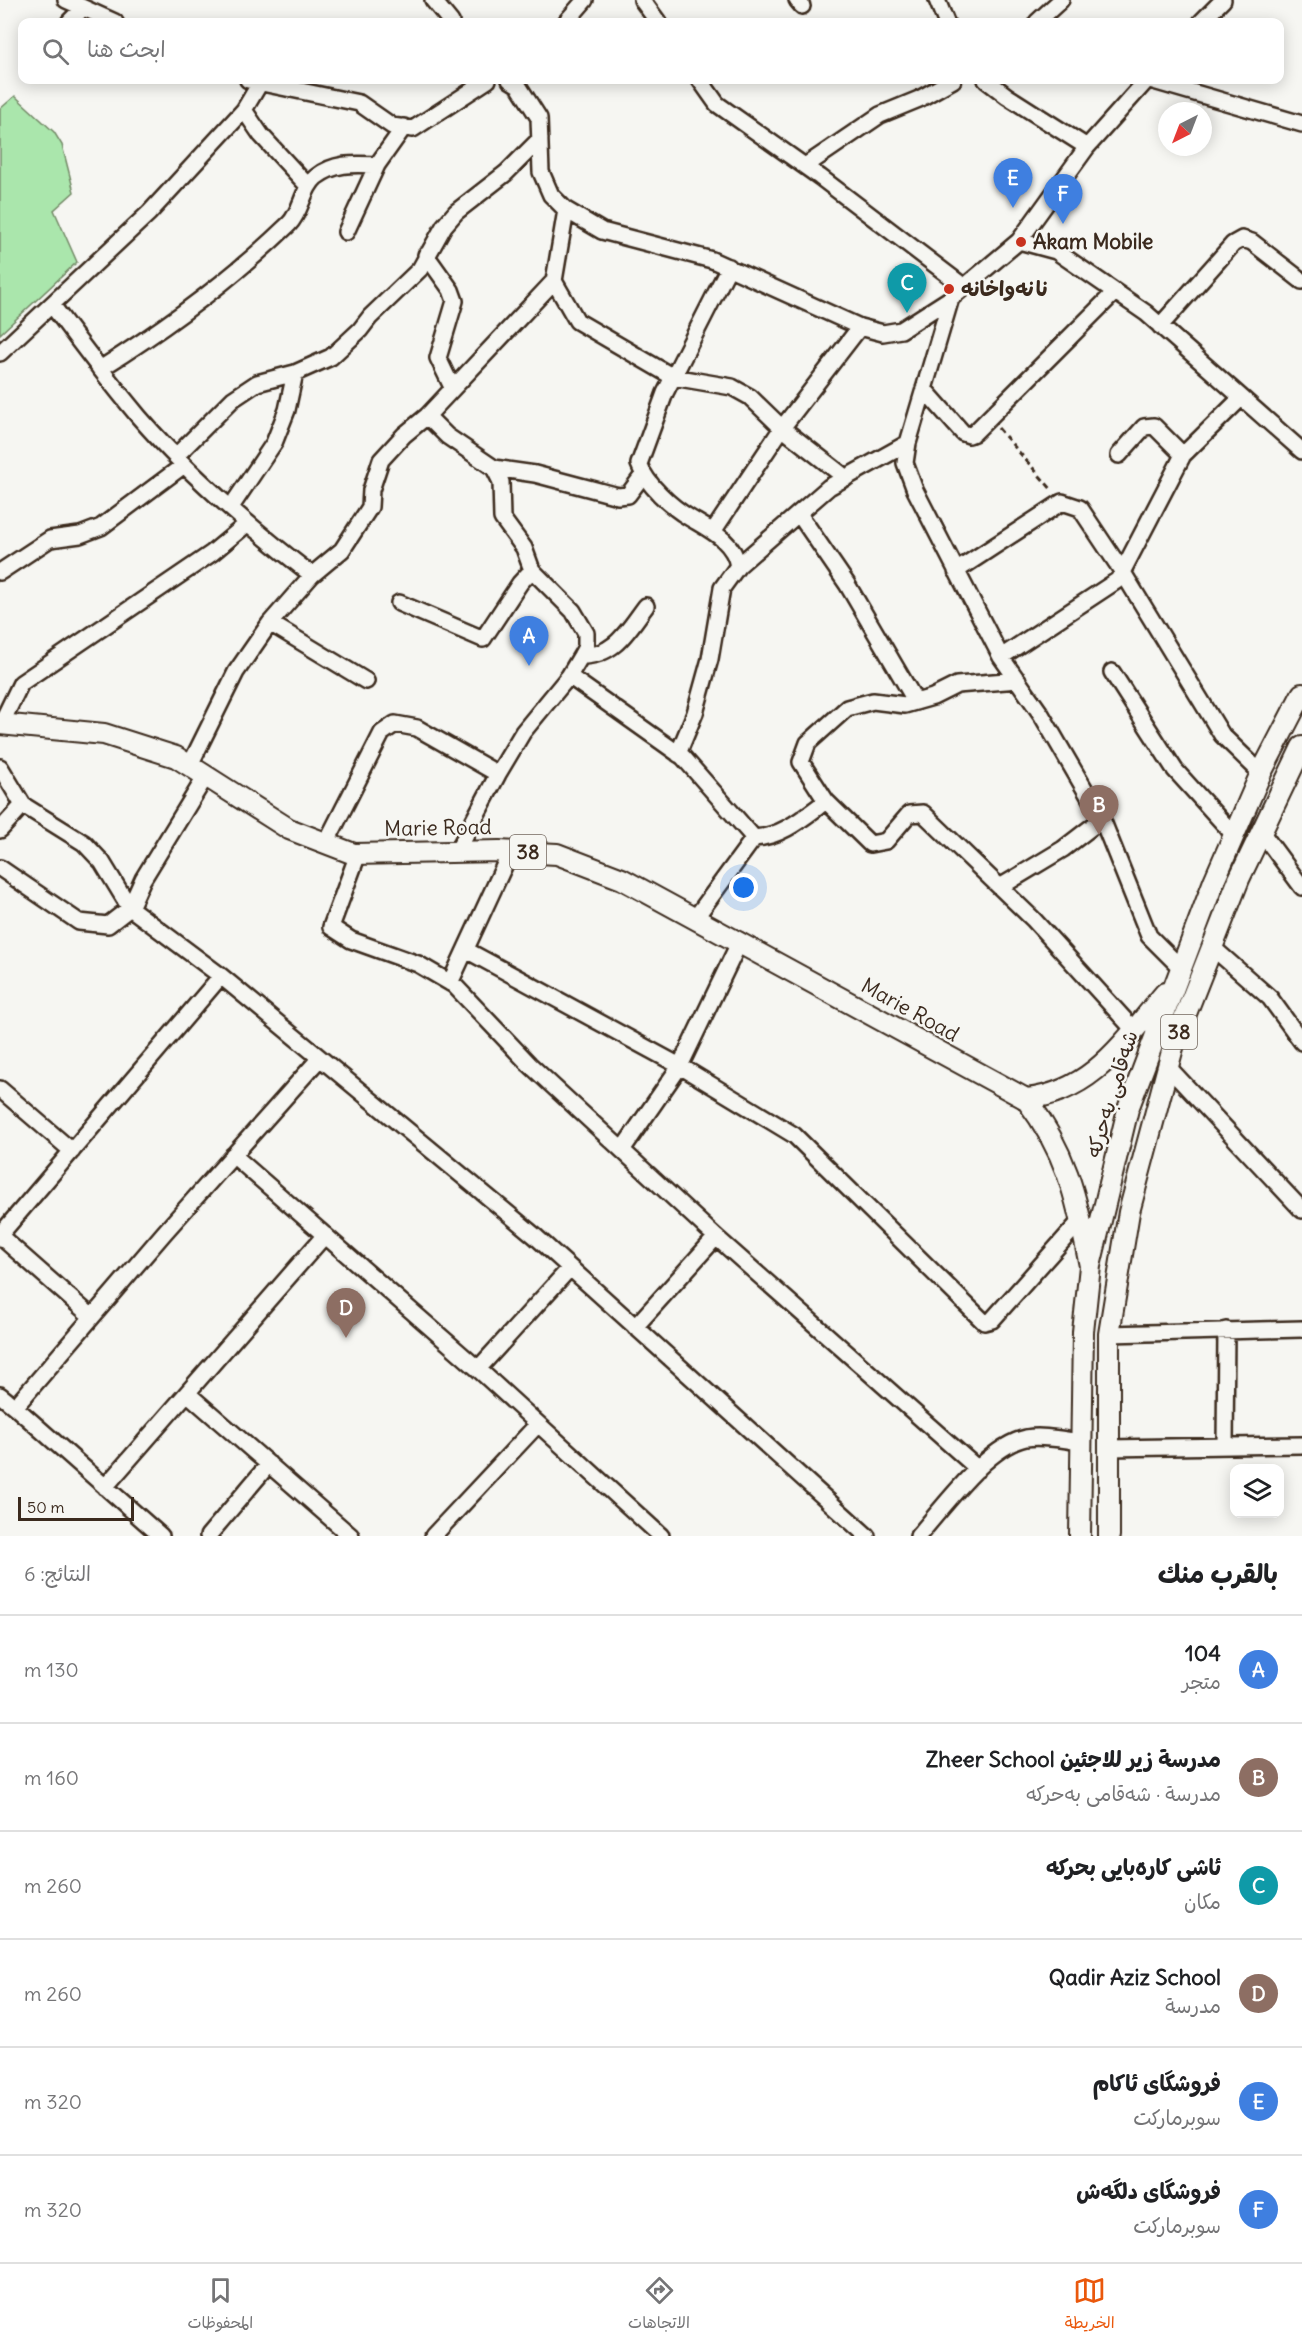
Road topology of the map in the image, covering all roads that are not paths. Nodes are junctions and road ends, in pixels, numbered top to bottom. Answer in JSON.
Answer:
{"nodes":[{"id":1,"x":66,"y":0,"type":"edge"},
{"id":2,"x":433,"y":0,"type":"edge"},
{"id":3,"x":642,"y":0,"type":"edge"},
{"id":4,"x":937,"y":0,"type":"edge"},
{"id":5,"x":1061,"y":0,"type":"edge"},
{"id":6,"x":1223,"y":0,"type":"edge"},
{"id":7,"x":577,"y":3,"type":"edge"},
{"id":8,"x":83,"y":8,"type":"junction"},
{"id":9,"x":73,"y":18,"type":"edge"},
{"id":10,"x":106,"y":18,"type":"edge"},
{"id":11,"x":448,"y":18,"type":"edge"},
{"id":12,"x":568,"y":18,"type":"edge"},
{"id":13,"x":655,"y":18,"type":"edge"},
{"id":14,"x":944,"y":18,"type":"edge"},
{"id":15,"x":1041,"y":18,"type":"edge"},
{"id":16,"x":1205,"y":18,"type":"edge"},
{"id":17,"x":253,"y":84,"type":"edge"},
{"id":18,"x":268,"y":84,"type":"edge"},
{"id":19,"x":482,"y":84,"type":"edge"},
{"id":20,"x":518,"y":84,"type":"edge"},
{"id":21,"x":703,"y":84,"type":"edge"},
{"id":22,"x":946,"y":84,"type":"edge"},
{"id":23,"x":991,"y":84,"type":"edge"},
{"id":24,"x":1144,"y":84,"type":"edge"},
{"id":25,"x":1162,"y":84,"type":"edge"},
{"id":26,"x":244,"y":110,"type":"junction"},
{"id":27,"x":1302,"y":124,"type":"edge"},
{"id":28,"x":404,"y":128,"type":"junction"},
{"id":29,"x":540,"y":139,"type":"junction"},
{"id":30,"x":1087,"y":147,"type":"junction"},
{"id":31,"x":377,"y":165,"type":"junction"},
{"id":32,"x":805,"y":166,"type":"junction"},
{"id":33,"x":308,"y":186,"type":"junction"},
{"id":34,"x":566,"y":210,"type":"junction"},
{"id":35,"x":346,"y":232,"type":"dead end"},
{"id":36,"x":1019,"y":241,"type":"junction"},
{"id":37,"x":426,"y":255,"type":"junction"},
{"id":38,"x":729,"y":267,"type":"junction"},
{"id":39,"x":554,"y":281,"type":"junction"},
{"id":40,"x":1302,"y":281,"type":"edge"},
{"id":41,"x":963,"y":286,"type":"junction"},
{"id":42,"x":1115,"y":292,"type":"junction"},
{"id":43,"x":951,"y":298,"type":"junction"},
{"id":44,"x":52,"y":305,"type":"junction"},
{"id":45,"x":1160,"y":326,"type":"junction"},
{"id":46,"x":860,"y":327,"type":"junction"},
{"id":47,"x":0,"y":353,"type":"edge"},
{"id":48,"x":100,"y":369,"type":"junction"},
{"id":49,"x":295,"y":374,"type":"junction"},
{"id":50,"x":673,"y":377,"type":"junction"},
{"id":51,"x":452,"y":387,"type":"junction"},
{"id":52,"x":924,"y":389,"type":"junction"},
{"id":53,"x":1241,"y":398,"type":"junction"},
{"id":54,"x":427,"y":416,"type":"junction"},
{"id":55,"x":783,"y":428,"type":"junction"},
{"id":56,"x":908,"y":442,"type":"junction"},
{"id":57,"x":1302,"y":451,"type":"edge"},
{"id":58,"x":1119,"y":454,"type":"dead end"},
{"id":59,"x":1183,"y":455,"type":"junction"},
{"id":60,"x":180,"y":461,"type":"junction"},
{"id":61,"x":494,"y":468,"type":"junction"},
{"id":62,"x":643,"y":475,"type":"junction"},
{"id":63,"x":846,"y":478,"type":"junction"},
{"id":64,"x":231,"y":507,"type":"junction"},
{"id":65,"x":799,"y":514,"type":"junction"},
{"id":66,"x":248,"y":523,"type":"junction"},
{"id":67,"x":714,"y":530,"type":"junction"},
{"id":68,"x":738,"y":566,"type":"junction"},
{"id":69,"x":532,"y":570,"type":"junction"},
{"id":70,"x":956,"y":571,"type":"junction"},
{"id":71,"x":1122,"y":571,"type":"junction"},
{"id":72,"x":0,"y":572,"type":"edge"},
{"id":73,"x":312,"y":575,"type":"junction"},
{"id":74,"x":399,"y":603,"type":"dead end"},
{"id":75,"x":646,"y":606,"type":"dead end"},
{"id":76,"x":270,"y":623,"type":"junction"},
{"id":77,"x":581,"y":656,"type":"junction"},
{"id":78,"x":1001,"y":657,"type":"junction"},
{"id":79,"x":1112,"y":672,"type":"dead end"},
{"id":80,"x":568,"y":676,"type":"junction"},
{"id":81,"x":1018,"y":680,"type":"junction"},
{"id":82,"x":366,"y":681,"type":"dead end"},
{"id":83,"x":1301,"y":698,"type":"edge"},
{"id":84,"x":916,"y":702,"type":"junction"},
{"id":85,"x":0,"y":724,"type":"edge"},
{"id":86,"x":1302,"y":747,"type":"edge"},
{"id":87,"x":678,"y":754,"type":"junction"},
{"id":88,"x":0,"y":767,"type":"edge"},
{"id":89,"x":198,"y":771,"type":"junction"},
{"id":90,"x":1261,"y":773,"type":"junction"},
{"id":91,"x":498,"y":774,"type":"junction"},
{"id":92,"x":826,"y":801,"type":"junction"},
{"id":93,"x":23,"y":805,"type":"junction"},
{"id":94,"x":1102,"y":819,"type":"junction"},
{"id":95,"x":0,"y":830,"type":"edge"},
{"id":96,"x":1262,"y":833,"type":"junction"},
{"id":97,"x":1234,"y":835,"type":"junction"},
{"id":98,"x":754,"y":838,"type":"junction"},
{"id":99,"x":326,"y":843,"type":"junction"},
{"id":100,"x":511,"y":851,"type":"junction"},
{"id":101,"x":458,"y":852,"type":"junction"},
{"id":102,"x":358,"y":854,"type":"junction"},
{"id":103,"x":0,"y":868,"type":"edge"},
{"id":104,"x":1000,"y":887,"type":"junction"},
{"id":105,"x":1302,"y":887,"type":"edge"},
{"id":106,"x":130,"y":908,"type":"junction"},
{"id":107,"x":696,"y":917,"type":"junction"},
{"id":108,"x":740,"y":941,"type":"junction"},
{"id":109,"x":1212,"y":947,"type":"junction"},
{"id":110,"x":466,"y":950,"type":"junction"},
{"id":111,"x":1177,"y":974,"type":"junction"},
{"id":112,"x":221,"y":976,"type":"junction"},
{"id":113,"x":450,"y":983,"type":"junction"},
{"id":114,"x":1134,"y":1030,"type":"junction"},
{"id":115,"x":1302,"y":1042,"type":"edge"},
{"id":116,"x":320,"y":1058,"type":"junction"},
{"id":117,"x":680,"y":1066,"type":"junction"},
{"id":118,"x":1168,"y":1067,"type":"junction"},
{"id":119,"x":0,"y":1089,"type":"edge"},
{"id":120,"x":1026,"y":1099,"type":"junction"},
{"id":121,"x":622,"y":1150,"type":"junction"},
{"id":122,"x":72,"y":1151,"type":"junction"},
{"id":123,"x":233,"y":1155,"type":"junction"},
{"id":124,"x":1302,"y":1210,"type":"edge"},
{"id":125,"x":1082,"y":1219,"type":"junction"},
{"id":126,"x":0,"y":1235,"type":"edge"},
{"id":127,"x":325,"y":1235,"type":"junction"},
{"id":128,"x":716,"y":1237,"type":"junction"},
{"id":129,"x":1090,"y":1266,"type":"junction"},
{"id":130,"x":570,"y":1268,"type":"junction"},
{"id":131,"x":92,"y":1317,"type":"junction"},
{"id":132,"x":635,"y":1327,"type":"junction"},
{"id":133,"x":1302,"y":1329,"type":"edge"},
{"id":134,"x":1226,"y":1330,"type":"junction"},
{"id":135,"x":1109,"y":1334,"type":"junction"},
{"id":136,"x":478,"y":1369,"type":"junction"},
{"id":137,"x":187,"y":1393,"type":"junction"},
{"id":138,"x":0,"y":1395,"type":"edge"},
{"id":139,"x":15,"y":1407,"type":"junction"},
{"id":140,"x":538,"y":1424,"type":"junction"},
{"id":141,"x":1081,"y":1442,"type":"junction"},
{"id":142,"x":1302,"y":1445,"type":"edge"},
{"id":143,"x":1225,"y":1446,"type":"junction"},
{"id":144,"x":1108,"y":1448,"type":"junction"},
{"id":145,"x":269,"y":1464,"type":"junction"},
{"id":146,"x":978,"y":1469,"type":"junction"},
{"id":147,"x":105,"y":1486,"type":"junction"},
{"id":148,"x":161,"y":1536,"type":"edge"},
{"id":149,"x":208,"y":1536,"type":"edge"},
{"id":150,"x":351,"y":1536,"type":"edge"},
{"id":151,"x":433,"y":1536,"type":"edge"},
{"id":152,"x":661,"y":1536,"type":"edge"},
{"id":153,"x":867,"y":1536,"type":"edge"},
{"id":154,"x":918,"y":1536,"type":"edge"},
{"id":155,"x":1080,"y":1536,"type":"edge"},
{"id":156,"x":1109,"y":1536,"type":"edge"}],
"edges":[{"from":1,"to":8,"type":"street"},
{"from":2,"to":11,"type":"street"},
{"from":3,"to":13,"type":"street"},
{"from":4,"to":14,"type":"street"},
{"from":5,"to":15,"type":"street"},
{"from":6,"to":16,"type":"street"},
{"from":7,"to":12,"type":"street"},
{"from":8,"to":9,"type":"street"},
{"from":8,"to":10,"type":"street"},
{"from":17,"to":26,"type":"street"},
{"from":18,"to":28,"type":"street"},
{"from":19,"to":28,"type":"street"},
{"from":20,"to":29,"type":"street"},
{"from":21,"to":32,"type":"street"},
{"from":22,"to":32,"type":"street"},
{"from":23,"to":30,"type":"street"},
{"from":24,"to":30,"type":"street"},
{"from":25,"to":27,"type":"street"},
{"from":26,"to":33,"type":"street"},
{"from":26,"to":44,"type":"street"},
{"from":28,"to":31,"type":"street"},
{"from":29,"to":34,"type":"street"},
{"from":29,"to":37,"type":"street"},
{"from":30,"to":36,"type":"street"},
{"from":31,"to":33,"type":"street"},
{"from":31,"to":35,"type":"street"},
{"from":32,"to":41,"type":"street"},
{"from":33,"to":48,"type":"street"},
{"from":34,"to":38,"type":"street"},
{"from":34,"to":39,"type":"street"},
{"from":36,"to":41,"type":"street"},
{"from":36,"to":42,"type":"street"},
{"from":37,"to":49,"type":"street"},
{"from":37,"to":51,"type":"street"},
{"from":38,"to":46,"type":"street"},
{"from":38,"to":50,"type":"street"},
{"from":39,"to":50,"type":"street"},
{"from":39,"to":51,"type":"street"},
{"from":40,"to":45,"type":"street"},
{"from":41,"to":43,"type":"street"},
{"from":42,"to":45,"type":"street"},
{"from":42,"to":52,"type":"street"},
{"from":43,"to":46,"type":"street"},
{"from":43,"to":52,"type":"street"},
{"from":44,"to":47,"type":"street"},
{"from":44,"to":48,"type":"street"},
{"from":45,"to":53,"type":"street"},
{"from":46,"to":55,"type":"street"},
{"from":48,"to":60,"type":"street"},
{"from":49,"to":60,"type":"street"},
{"from":49,"to":64,"type":"street"},
{"from":50,"to":55,"type":"street"},
{"from":50,"to":62,"type":"street"},
{"from":51,"to":54,"type":"street"},
{"from":52,"to":56,"type":"street"},
{"from":53,"to":57,"type":"street"},
{"from":53,"to":59,"type":"street"},
{"from":54,"to":61,"type":"street"},
{"from":54,"to":73,"type":"street"},
{"from":55,"to":63,"type":"street"},
{"from":55,"to":67,"type":"street"},
{"from":56,"to":63,"type":"street"},
{"from":56,"to":70,"type":"street"},
{"from":58,"to":59,"type":"street"},
{"from":59,"to":71,"type":"street"},
{"from":60,"to":64,"type":"street"},
{"from":60,"to":72,"type":"street"},
{"from":61,"to":62,"type":"street"},
{"from":61,"to":69,"type":"street"},
{"from":62,"to":67,"type":"street"},
{"from":63,"to":65,"type":"street"},
{"from":64,"to":66,"type":"street"},
{"from":65,"to":68,"type":"street"},
{"from":65,"to":84,"type":"street"},
{"from":66,"to":73,"type":"street"},
{"from":66,"to":85,"type":"street"},
{"from":67,"to":68,"type":"street"},
{"from":68,"to":87,"type":"street"},
{"from":69,"to":74,"type":"street"},
{"from":69,"to":77,"type":"street"},
{"from":70,"to":71,"type":"street"},
{"from":70,"to":78,"type":"street"},
{"from":71,"to":78,"type":"street"},
{"from":71,"to":90,"type":"street"},
{"from":73,"to":76,"type":"street"},
{"from":75,"to":77,"type":"street"},
{"from":76,"to":82,"type":"street"},
{"from":76,"to":89,"type":"street"},
{"from":77,"to":80,"type":"street"},
{"from":78,"to":81,"type":"street"},
{"from":79,"to":97,"type":"street"},
{"from":80,"to":87,"type":"street"},
{"from":80,"to":91,"type":"street"},
{"from":81,"to":84,"type":"street"},
{"from":81,"to":94,"type":"street"},
{"from":83,"to":90,"type":"main road","name":"شەقامی بەحرکە","number":"38"},
{"from":84,"to":92,"type":"street"},
{"from":85,"to":89,"type":"main road","name":"Marie Road","number":"38"},
{"from":86,"to":96,"type":"main road","number":"38"},
{"from":87,"to":98,"type":"street"},
{"from":88,"to":93,"type":"street"},
{"from":89,"to":99,"type":"main road","name":"Marie Road","number":"38"},
{"from":89,"to":106,"type":"street"},
{"from":90,"to":97,"type":"main road","name":"شەقامی بەحرکە","number":"38"},
{"from":91,"to":99,"type":"street"},
{"from":91,"to":101,"type":"street"},
{"from":92,"to":98,"type":"street"},
{"from":92,"to":104,"type":"street"},
{"from":93,"to":95,"type":"street"},
{"from":93,"to":106,"type":"street"},
{"from":94,"to":104,"type":"street"},
{"from":94,"to":111,"type":"street"},
{"from":96,"to":105,"type":"street"},
{"from":96,"to":109,"type":"main road","number":"38"},
{"from":97,"to":111,"type":"main road","name":"شەقامی بەحرکە","number":"38"},
{"from":98,"to":107,"type":"street"},
{"from":99,"to":102,"type":"main road","name":"Marie Road","number":"38"},
{"from":100,"to":101,"type":"main road","name":"Marie Road","number":"38"},
{"from":100,"to":107,"type":"main road","name":"Marie Road","number":"38"},
{"from":100,"to":110,"type":"street"},
{"from":101,"to":102,"type":"main road","name":"Marie Road","number":"38"},
{"from":102,"to":113,"type":"street"},
{"from":103,"to":106,"type":"street"},
{"from":104,"to":114,"type":"street"},
{"from":106,"to":112,"type":"street"},
{"from":107,"to":108,"type":"main road","name":"Marie Road","number":"38"},
{"from":108,"to":117,"type":"street"},
{"from":108,"to":120,"type":"main road","name":"Marie Road","number":"38"},
{"from":109,"to":115,"type":"street"},
{"from":109,"to":118,"type":"main road","number":"38"},
{"from":110,"to":113,"type":"street"},
{"from":110,"to":117,"type":"street"},
{"from":111,"to":114,"type":"main road","number":"38"},
{"from":111,"to":129,"type":"main road","name":"شەقامی بەحرکە","number":"38"},
{"from":112,"to":116,"type":"street"},
{"from":112,"to":122,"type":"street"},
{"from":113,"to":121,"type":"street"},
{"from":114,"to":120,"type":"main road","number":"38"},
{"from":116,"to":123,"type":"street"},
{"from":116,"to":130,"type":"street"},
{"from":117,"to":121,"type":"street"},
{"from":117,"to":125,"type":"street"},
{"from":118,"to":124,"type":"street"},
{"from":118,"to":135,"type":"main road","number":"38"},
{"from":119,"to":122,"type":"street"},
{"from":120,"to":125,"type":"main road","number":"38"},
{"from":121,"to":128,"type":"street"},
{"from":122,"to":126,"type":"street"},
{"from":123,"to":127,"type":"street"},
{"from":123,"to":131,"type":"street"},
{"from":125,"to":129,"type":"main road","number":"38"},
{"from":126,"to":131,"type":"street"},
{"from":127,"to":136,"type":"street"},
{"from":127,"to":137,"type":"street"},
{"from":128,"to":132,"type":"street"},
{"from":128,"to":146,"type":"street"},
{"from":129,"to":141,"type":"main road","name":"شەقامی بەحرکە","number":"38"},
{"from":130,"to":132,"type":"street"},
{"from":130,"to":136,"type":"street"},
{"from":131,"to":139,"type":"street"},
{"from":132,"to":153,"type":"street"},
{"from":133,"to":134,"type":"street"},
{"from":134,"to":135,"type":"street"},
{"from":134,"to":143,"type":"street"},
{"from":135,"to":144,"type":"main road","number":"38"},
{"from":136,"to":140,"type":"street"},
{"from":137,"to":145,"type":"street"},
{"from":137,"to":147,"type":"street"},
{"from":138,"to":139,"type":"street"},
{"from":139,"to":147,"type":"street"},
{"from":140,"to":151,"type":"street"},
{"from":140,"to":152,"type":"street"},
{"from":141,"to":146,"type":"street"},
{"from":141,"to":155,"type":"main road","name":"شەقامی بەحرکە","number":"38"},
{"from":142,"to":143,"type":"street"},
{"from":143,"to":144,"type":"street"},
{"from":144,"to":156,"type":"main road","number":"38"},
{"from":145,"to":149,"type":"street"},
{"from":145,"to":150,"type":"street"},
{"from":146,"to":154,"type":"street"},
{"from":147,"to":148,"type":"street"}]}
